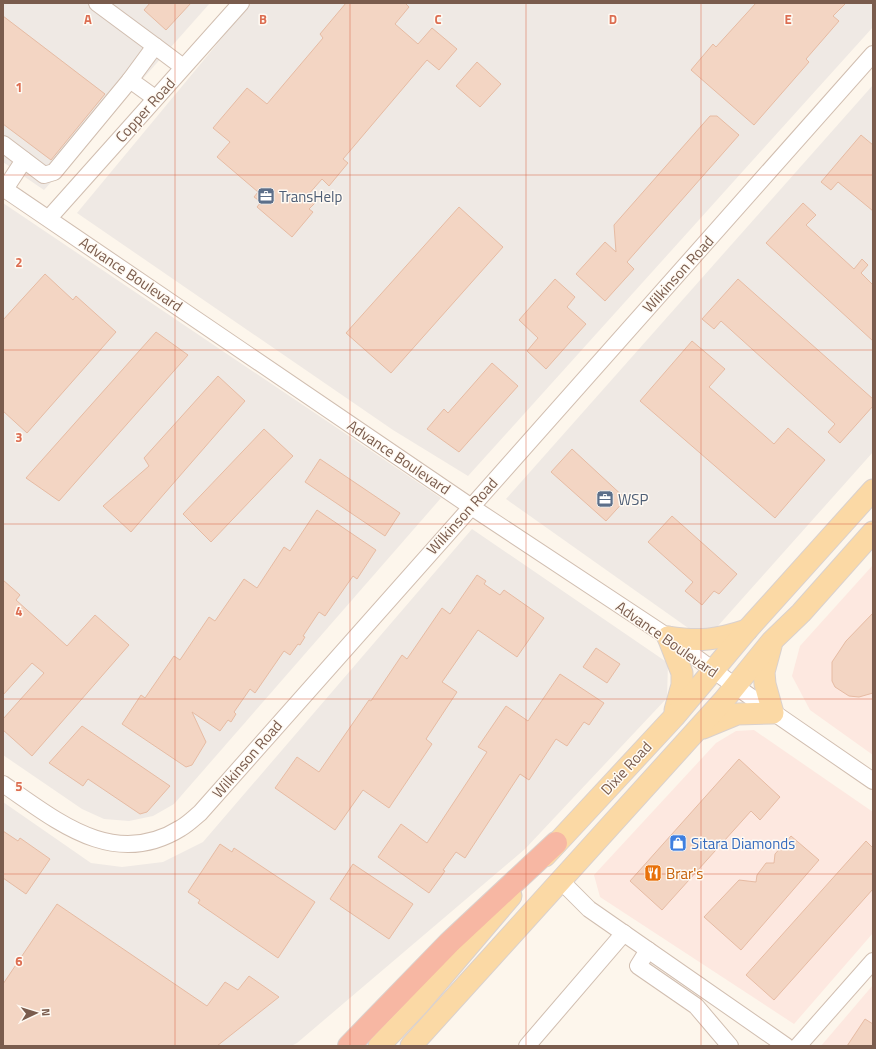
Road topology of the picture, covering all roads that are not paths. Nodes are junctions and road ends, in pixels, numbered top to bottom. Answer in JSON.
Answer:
{"nodes":[{"id":1,"x":97,"y":3,"type":"edge"},
{"id":2,"x":241,"y":3,"type":"edge"},
{"id":3,"x":155,"y":46,"type":"junction"},
{"id":4,"x":873,"y":54,"type":"edge"},
{"id":5,"x":183,"y":67,"type":"junction"},
{"id":6,"x":130,"y":80,"type":"junction"},
{"id":7,"x":155,"y":98,"type":"junction"},
{"id":8,"x":3,"y":144,"type":"edge"},
{"id":9,"x":24,"y":160,"type":"junction"},
{"id":10,"x":4,"y":188,"type":"edge"},
{"id":11,"x":49,"y":218,"type":"junction"},
{"id":12,"x":873,"y":490,"type":"edge"},
{"id":13,"x":470,"y":506,"type":"junction"},
{"id":14,"x":873,"y":532,"type":"edge"},
{"id":15,"x":747,"y":630,"type":"junction"},
{"id":16,"x":668,"y":637,"type":"junction"},
{"id":17,"x":772,"y":641,"type":"junction"},
{"id":18,"x":713,"y":670,"type":"junction"},
{"id":19,"x":735,"y":686,"type":"junction"},
{"id":20,"x":773,"y":713,"type":"junction"},
{"id":21,"x":674,"y":717,"type":"junction"},
{"id":22,"x":694,"y":732,"type":"junction"},
{"id":23,"x":873,"y":781,"type":"edge"},
{"id":24,"x":3,"y":784,"type":"edge"},
{"id":25,"x":556,"y":843,"type":"junction"},
{"id":26,"x":561,"y":881,"type":"junction"},
{"id":27,"x":624,"y":933,"type":"junction"},
{"id":28,"x":648,"y":950,"type":"junction"},
{"id":29,"x":873,"y":961,"type":"edge"},
{"id":30,"x":349,"y":1046,"type":"edge"},
{"id":31,"x":379,"y":1046,"type":"edge"},
{"id":32,"x":411,"y":1046,"type":"edge"},
{"id":33,"x":528,"y":1046,"type":"edge"},
{"id":34,"x":730,"y":1046,"type":"edge"},
{"id":35,"x":786,"y":1046,"type":"edge"},
{"id":36,"x":798,"y":1046,"type":"edge"}],
"edges":[{"from":1,"to":3,"type":"street"},
{"from":2,"to":5,"type":"street","name":"Copper Road"},
{"from":3,"to":5,"type":"street"},
{"from":3,"to":6,"type":"street"},
{"from":4,"to":13,"type":"street","name":"Wilkinson Road"},
{"from":5,"to":7,"type":"street","name":"Copper Road"},
{"from":6,"to":7,"type":"street"},
{"from":6,"to":9,"type":"street"},
{"from":7,"to":11,"type":"street","name":"Copper Road"},
{"from":8,"to":9,"type":"street"},
{"from":9,"to":10,"type":"street"},
{"from":10,"to":11,"type":"street","name":"Advance Boulevard"},
{"from":11,"to":13,"type":"street","name":"Advance Boulevard"},
{"from":12,"to":15,"type":"main road","name":"Dixie Road"},
{"from":13,"to":16,"type":"street","name":"Advance Boulevard"},
{"from":13,"to":24,"type":"street","name":"Wilkinson Road"},
{"from":14,"to":17,"type":"main road","name":"Dixie Road"},
{"from":15,"to":16,"type":"main road"},
{"from":15,"to":18,"type":"main road","name":"Dixie Road"},
{"from":16,"to":18,"type":"street","name":"Advance Boulevard"},
{"from":16,"to":21,"type":"main road"},
{"from":17,"to":19,"type":"main road","name":"Dixie Road"},
{"from":17,"to":20,"type":"main road"},
{"from":18,"to":19,"type":"street","name":"Advance Boulevard"},
{"from":18,"to":21,"type":"main road","name":"Dixie Road"},
{"from":19,"to":20,"type":"street","name":"Advance Boulevard"},
{"from":19,"to":22,"type":"main road","name":"Dixie Road"},
{"from":20,"to":22,"type":"main road"},
{"from":20,"to":23,"type":"street","name":"Advance Boulevard"},
{"from":21,"to":25,"type":"main road","name":"Dixie Road"},
{"from":22,"to":26,"type":"main road","name":"Dixie Road"},
{"from":25,"to":30,"type":"highway"},
{"from":25,"to":31,"type":"main road","name":"Dixie Road"},
{"from":26,"to":27,"type":"street"},
{"from":26,"to":32,"type":"main road","name":"Dixie Road"},
{"from":27,"to":28,"type":"street"},
{"from":27,"to":33,"type":"street"},
{"from":28,"to":34,"type":"street"},
{"from":28,"to":35,"type":"street"},
{"from":29,"to":36,"type":"street"}]}
